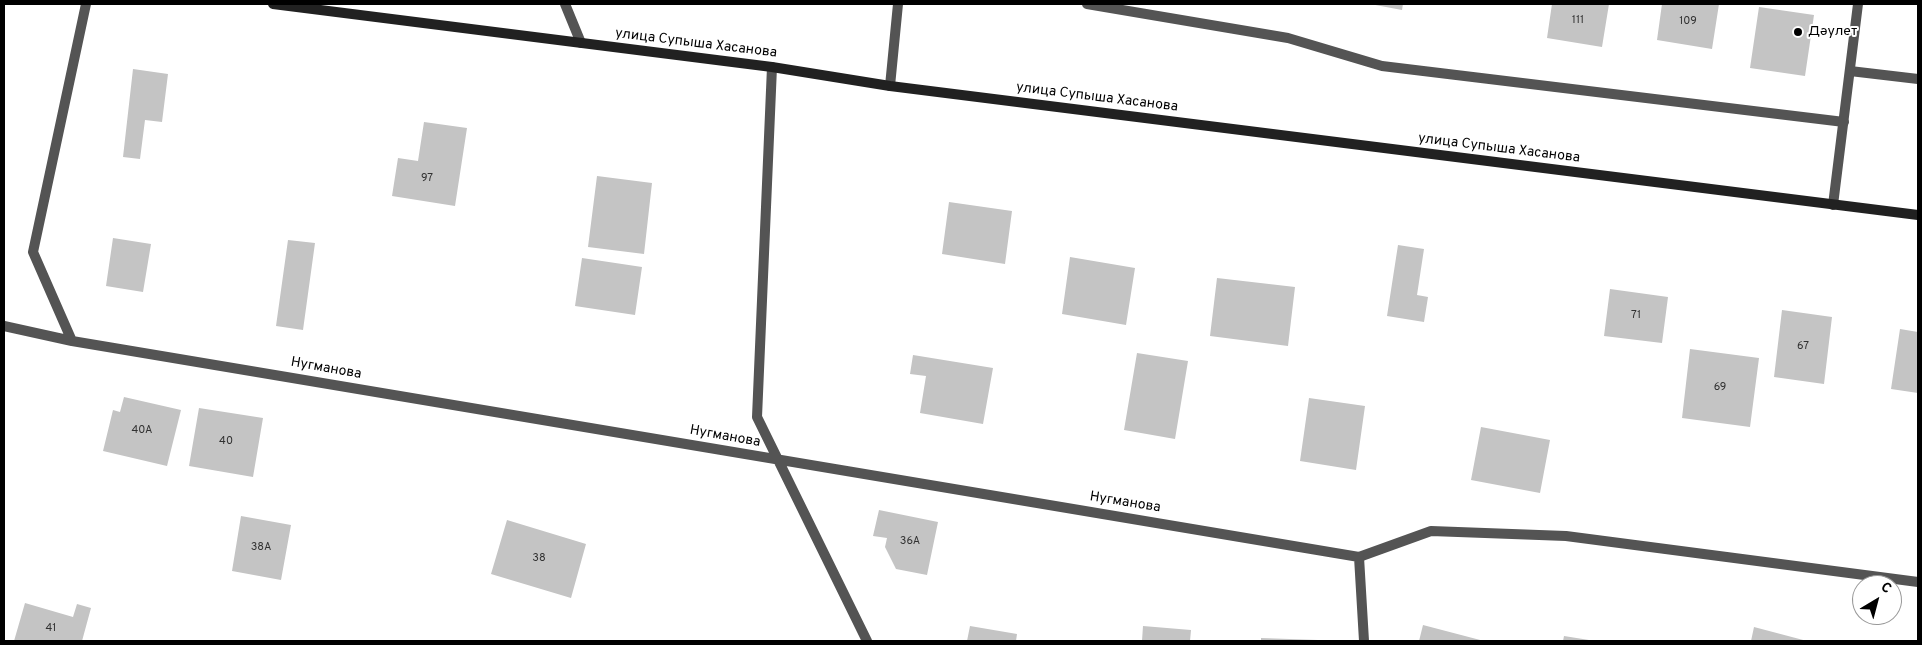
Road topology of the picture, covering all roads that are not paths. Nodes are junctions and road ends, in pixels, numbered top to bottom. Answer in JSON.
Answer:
{"nodes":[{"id":1,"x":86,"y":4,"type":"edge"},
{"id":2,"x":273,"y":4,"type":"edge"},
{"id":3,"x":565,"y":4,"type":"edge"},
{"id":4,"x":898,"y":4,"type":"edge"},
{"id":5,"x":1087,"y":4,"type":"edge"},
{"id":6,"x":1858,"y":4,"type":"edge"},
{"id":7,"x":581,"y":43,"type":"junction"},
{"id":8,"x":772,"y":67,"type":"junction"},
{"id":9,"x":1850,"y":71,"type":"junction"},
{"id":10,"x":1918,"y":79,"type":"edge"},
{"id":11,"x":890,"y":86,"type":"junction"},
{"id":12,"x":1844,"y":122,"type":"junction"},
{"id":13,"x":1833,"y":205,"type":"junction"},
{"id":14,"x":1918,"y":215,"type":"edge"},
{"id":15,"x":4,"y":326,"type":"edge"},
{"id":16,"x":72,"y":341,"type":"junction"},
{"id":17,"x":778,"y":459,"type":"junction"},
{"id":18,"x":1359,"y":556,"type":"junction"},
{"id":19,"x":1918,"y":582,"type":"edge"},
{"id":20,"x":867,"y":641,"type":"edge"},
{"id":21,"x":1364,"y":641,"type":"edge"}],
"edges":[{"from":1,"to":16,"type":"street"},
{"from":2,"to":7,"type":"street","name":"улица Супыша Хасанова"},
{"from":3,"to":7,"type":"street"},
{"from":4,"to":11,"type":"street"},
{"from":5,"to":12,"type":"street"},
{"from":6,"to":9,"type":"street"},
{"from":7,"to":8,"type":"street","name":"улица Супыша Хасанова"},
{"from":8,"to":11,"type":"street","name":"улица Супыша Хасанова"},
{"from":8,"to":17,"type":"street"},
{"from":9,"to":10,"type":"street"},
{"from":9,"to":12,"type":"street"},
{"from":11,"to":13,"type":"street","name":"улица Супыша Хасанова"},
{"from":12,"to":13,"type":"street"},
{"from":13,"to":14,"type":"street","name":"улица Супыша Хасанова"},
{"from":15,"to":16,"type":"street","name":"Нугманова"},
{"from":16,"to":17,"type":"street","name":"Нугманова"},
{"from":17,"to":18,"type":"street","name":"Нугманова"},
{"from":17,"to":20,"type":"street"},
{"from":18,"to":19,"type":"street"},
{"from":18,"to":21,"type":"street"}]}
